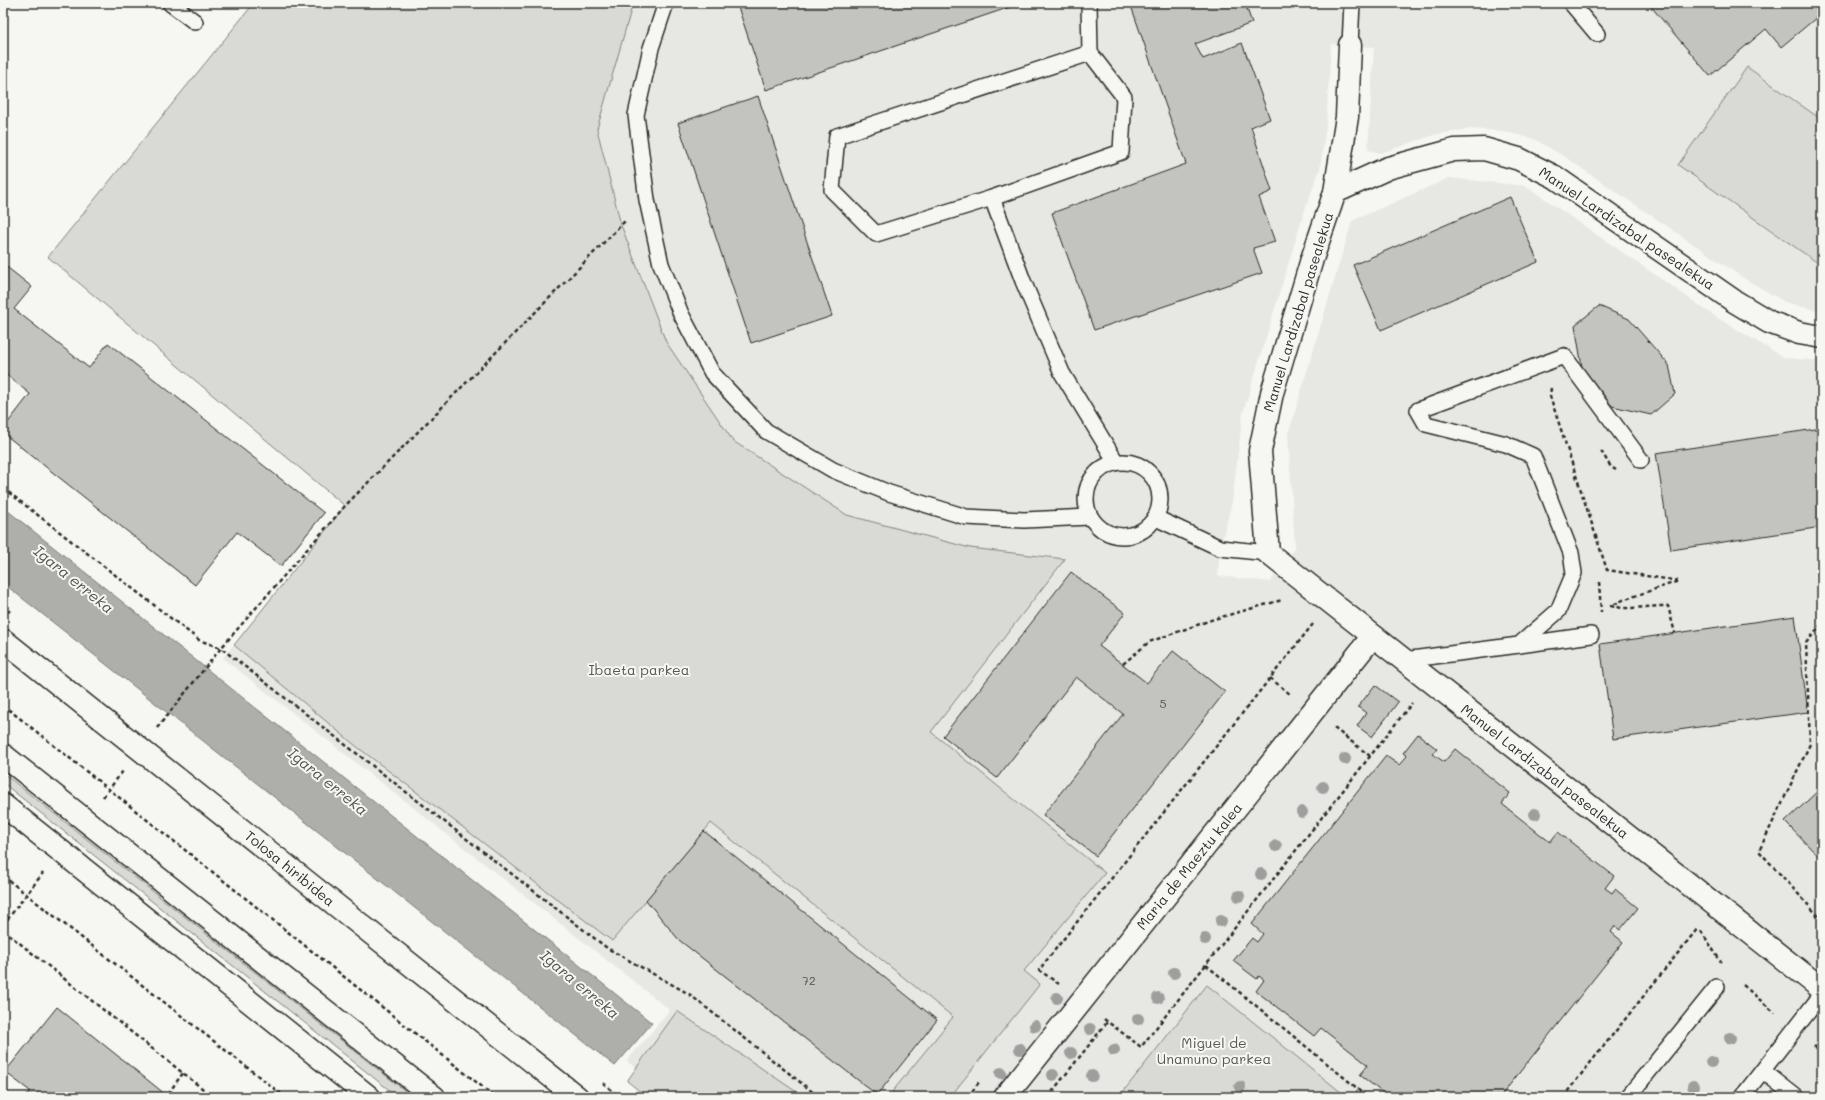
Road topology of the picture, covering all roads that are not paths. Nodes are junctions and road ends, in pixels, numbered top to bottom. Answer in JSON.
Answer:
{"nodes":[{"id":1,"x":170,"y":3,"type":"edge"},
{"id":2,"x":666,"y":3,"type":"edge"},
{"id":3,"x":1089,"y":3,"type":"edge"},
{"id":4,"x":1352,"y":3,"type":"edge"},
{"id":5,"x":1571,"y":3,"type":"edge"},
{"id":6,"x":195,"y":22,"type":"dead end"},
{"id":7,"x":1597,"y":34,"type":"dead end"},
{"id":8,"x":1350,"y":45,"type":"joint"},
{"id":9,"x":1090,"y":53,"type":"junction"},
{"id":10,"x":1335,"y":192,"type":"junction"},
{"id":11,"x":992,"y":198,"type":"junction"},
{"id":12,"x":1822,"y":337,"type":"edge"},
{"id":13,"x":1641,"y":460,"type":"dead end"},
{"id":14,"x":1116,"y":462,"type":"junction"},
{"id":15,"x":1090,"y":517,"type":"junction"},
{"id":16,"x":1156,"y":518,"type":"junction"},
{"id":17,"x":1268,"y":553,"type":"junction"},
{"id":18,"x":1591,"y":635,"type":"dead end"},
{"id":19,"x":1373,"y":636,"type":"junction"},
{"id":20,"x":3,"y":640,"type":"edge"},
{"id":21,"x":1519,"y":645,"type":"junction"},
{"id":22,"x":1404,"y":660,"type":"junction"},
{"id":23,"x":3,"y":755,"type":"edge"},
{"id":24,"x":3,"y":805,"type":"edge"},
{"id":25,"x":1717,"y":987,"type":"dead end"},
{"id":26,"x":1822,"y":989,"type":"edge"},
{"id":27,"x":1822,"y":994,"type":"edge"},
{"id":28,"x":1763,"y":1070,"type":"junction"},
{"id":29,"x":369,"y":1097,"type":"edge"},
{"id":30,"x":434,"y":1097,"type":"edge"},
{"id":31,"x":577,"y":1097,"type":"edge"},
{"id":32,"x":1005,"y":1097,"type":"edge"},
{"id":33,"x":1628,"y":1097,"type":"edge"},
{"id":34,"x":1742,"y":1097,"type":"edge"},
{"id":35,"x":1796,"y":1097,"type":"edge"}],
"edges":[{"from":1,"to":6,"type":"lane"},
{"from":2,"to":15,"type":"lane"},
{"from":3,"to":9,"type":"lane"},
{"from":4,"to":8,"type":"lane"},
{"from":5,"to":7,"type":"lane"},
{"from":8,"to":10,"type":"street","name":"Manuel Lardizabal pasealekua"},
{"from":9,"to":11,"type":"lane"},
{"from":9,"to":11,"type":"lane"},
{"from":10,"to":12,"type":"street","name":"Manuel Lardizabal pasealekua"},
{"from":10,"to":17,"type":"street","name":"Manuel Lardizabal pasealekua"},
{"from":11,"to":14,"type":"lane"},
{"from":13,"to":21,"type":"lane"},
{"from":14,"to":15,"type":"lane"},
{"from":14,"to":16,"type":"lane"},
{"from":15,"to":16,"type":"lane"},
{"from":16,"to":17,"type":"lane"},
{"from":17,"to":19,"type":"street","name":"Manuel Lardizabal pasealekua"},
{"from":18,"to":21,"type":"lane"},
{"from":19,"to":22,"type":"street","name":"Manuel Lardizabal pasealekua"},
{"from":19,"to":32,"type":"street","name":"Maria de Maeztu kalea"},
{"from":20,"to":31,"type":"street","name":"Tolosa hiribidea"},
{"from":21,"to":22,"type":"lane"},
{"from":22,"to":26,"type":"street","name":"Manuel Lardizabal pasealekua"},
{"from":23,"to":30,"type":"street"},
{"from":24,"to":29,"type":"street"},
{"from":25,"to":33,"type":"lane"},
{"from":27,"to":28,"type":"lane"},
{"from":28,"to":34,"type":"lane"},
{"from":28,"to":35,"type":"lane"}]}
